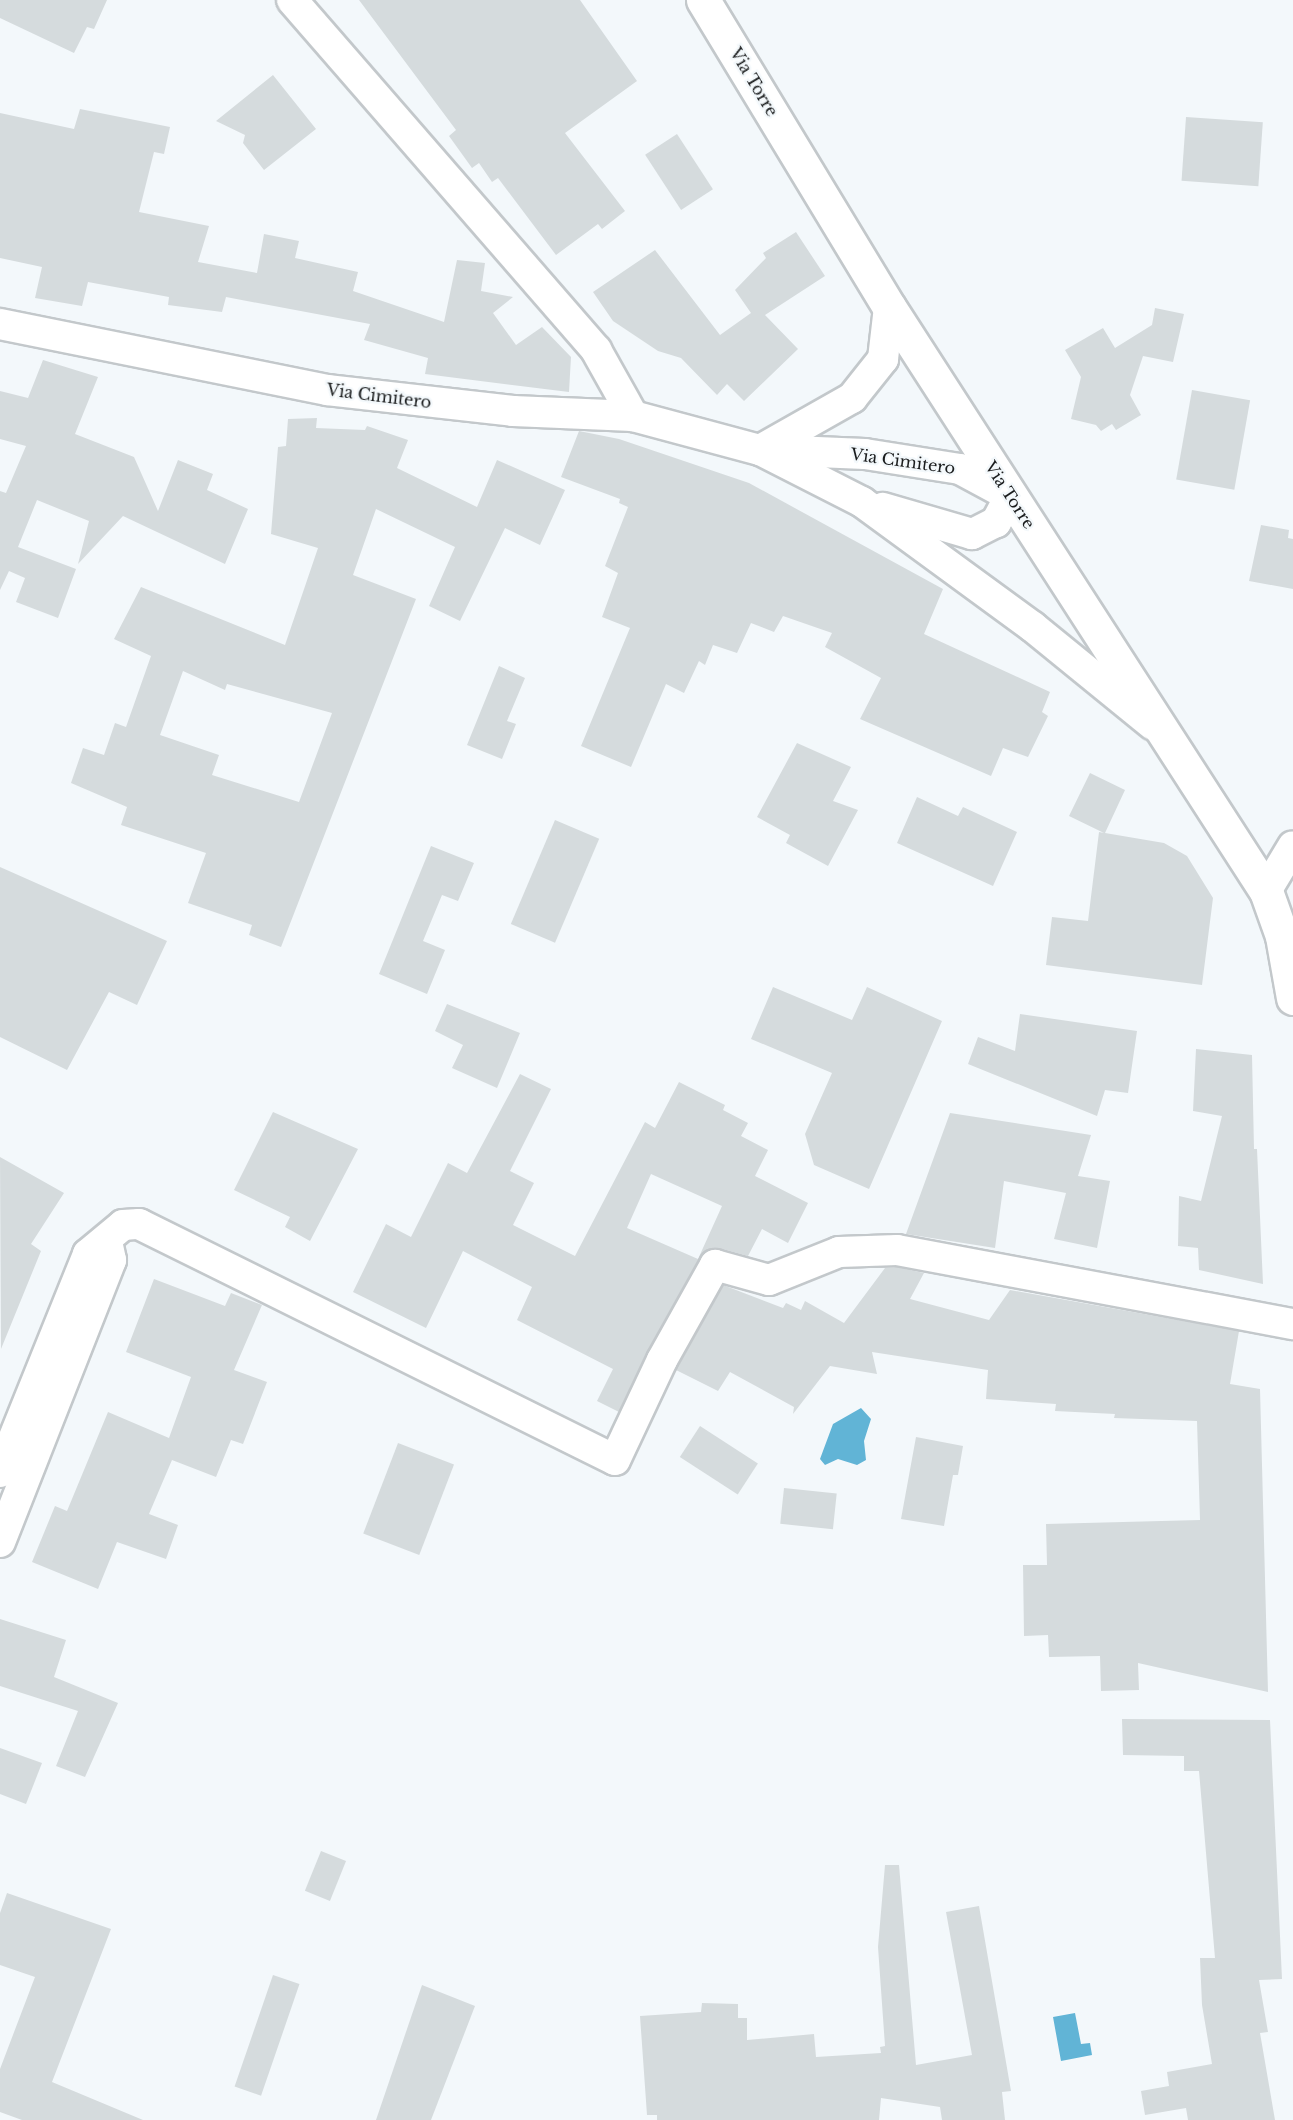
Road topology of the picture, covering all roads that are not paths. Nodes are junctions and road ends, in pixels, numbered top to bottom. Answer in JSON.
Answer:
{"nodes":[{"id":1,"x":292,"y":0,"type":"edge"},
{"id":2,"x":704,"y":0,"type":"edge"},
{"id":3,"x":889,"y":307,"type":"junction"},
{"id":4,"x":0,"y":324,"type":"edge"},
{"id":5,"x":633,"y":416,"type":"junction"},
{"id":6,"x":760,"y":450,"type":"junction"},
{"id":7,"x":1010,"y":496,"type":"junction"},
{"id":8,"x":862,"y":502,"type":"junction"},
{"id":9,"x":1161,"y":732,"type":"junction"},
{"id":10,"x":1293,"y":846,"type":"edge"},
{"id":11,"x":1266,"y":891,"type":"junction"},
{"id":12,"x":1293,"y":998,"type":"edge"},
{"id":13,"x":107,"y":1241,"type":"junction"},
{"id":14,"x":1293,"y":1324,"type":"edge"},
{"id":15,"x":0,"y":1472,"type":"edge"},
{"id":16,"x":0,"y":1542,"type":"edge"}],
"edges":[{"from":1,"to":5,"type":"street"},
{"from":2,"to":3,"type":"main road","name":"Via Torre"},
{"from":3,"to":6,"type":"street"},
{"from":3,"to":7,"type":"main road","name":"Via Torre"},
{"from":4,"to":5,"type":"street","name":"Via Cimitero"},
{"from":5,"to":6,"type":"street","name":"Via Cimitero"},
{"from":6,"to":7,"type":"street","name":"Via Cimitero"},
{"from":6,"to":8,"type":"street","name":"Via Cimitero"},
{"from":7,"to":8,"type":"street","name":"Via Cimitero"},
{"from":7,"to":9,"type":"main road","name":"Via Torre"},
{"from":8,"to":9,"type":"street","name":"Via Cimitero"},
{"from":9,"to":11,"type":"main road","name":"Via Torre"},
{"from":10,"to":11,"type":"street"},
{"from":11,"to":12,"type":"main road","name":"Via Torre"},
{"from":13,"to":14,"type":"street"},
{"from":13,"to":15,"type":"street"},
{"from":13,"to":16,"type":"street"}]}
